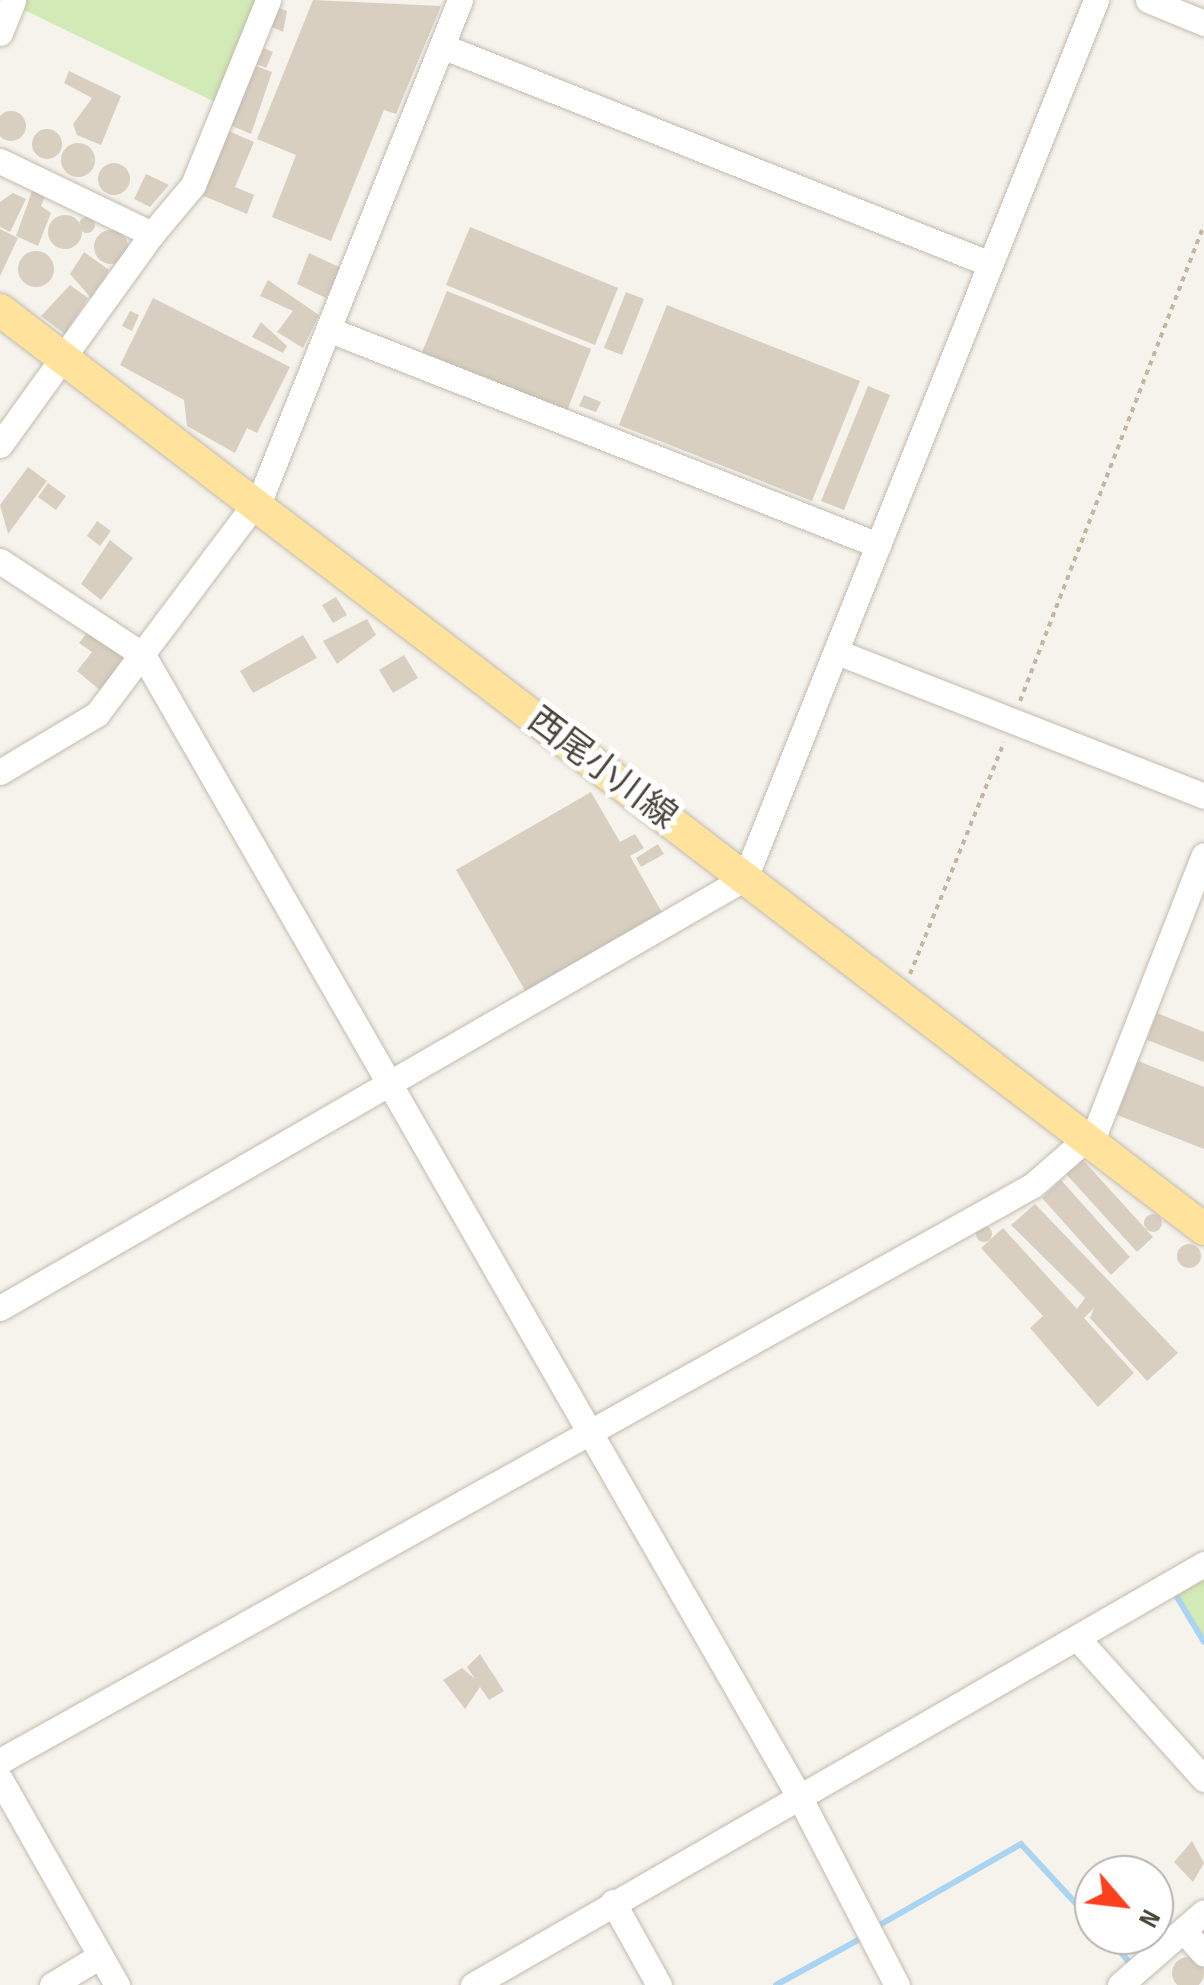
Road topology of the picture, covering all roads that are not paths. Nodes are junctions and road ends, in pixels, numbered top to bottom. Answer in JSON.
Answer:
{"nodes":[{"id":1,"x":13,"y":0,"type":"edge"},
{"id":2,"x":268,"y":0,"type":"edge"},
{"id":3,"x":460,"y":0,"type":"edge"},
{"id":4,"x":1096,"y":0,"type":"edge"},
{"id":5,"x":1148,"y":0,"type":"edge"},
{"id":6,"x":1204,"y":23,"type":"edge"},
{"id":7,"x":0,"y":33,"type":"edge"},
{"id":8,"x":442,"y":46,"type":"junction"},
{"id":9,"x":0,"y":161,"type":"edge"},
{"id":10,"x":152,"y":234,"type":"junction"},
{"id":11,"x":990,"y":264,"type":"junction"},
{"id":12,"x":0,"y":310,"type":"edge"},
{"id":13,"x":330,"y":330,"type":"junction"},
{"id":14,"x":64,"y":359,"type":"junction"},
{"id":15,"x":0,"y":445,"type":"edge"},
{"id":16,"x":255,"y":505,"type":"junction"},
{"id":17,"x":878,"y":545,"type":"junction"},
{"id":18,"x":0,"y":561,"type":"edge"},
{"id":19,"x":837,"y":652,"type":"junction"},
{"id":20,"x":143,"y":655,"type":"junction"},
{"id":21,"x":0,"y":772,"type":"edge"},
{"id":22,"x":1204,"y":796,"type":"edge"},
{"id":23,"x":1204,"y":855,"type":"edge"},
{"id":24,"x":745,"y":878,"type":"junction"},
{"id":25,"x":391,"y":1084,"type":"junction"},
{"id":26,"x":1087,"y":1139,"type":"junction"},
{"id":27,"x":1204,"y":1229,"type":"edge"},
{"id":28,"x":0,"y":1308,"type":"edge"},
{"id":29,"x":587,"y":1426,"type":"junction"},
{"id":30,"x":1204,"y":1564,"type":"edge"},
{"id":31,"x":1077,"y":1638,"type":"junction"},
{"id":32,"x":0,"y":1761,"type":"edge"},
{"id":33,"x":0,"y":1779,"type":"edge"},
{"id":34,"x":1204,"y":1779,"type":"edge"},
{"id":35,"x":800,"y":1798,"type":"junction"},
{"id":36,"x":613,"y":1902,"type":"junction"},
{"id":37,"x":1204,"y":1912,"type":"edge"},
{"id":38,"x":1184,"y":1931,"type":"junction"},
{"id":39,"x":1204,"y":1954,"type":"edge"},
{"id":40,"x":100,"y":1956,"type":"junction"},
{"id":41,"x":52,"y":1985,"type":"edge"},
{"id":42,"x":116,"y":1985,"type":"edge"},
{"id":43,"x":472,"y":1985,"type":"edge"},
{"id":44,"x":659,"y":1985,"type":"edge"},
{"id":45,"x":897,"y":1985,"type":"edge"},
{"id":46,"x":1120,"y":1985,"type":"edge"}],
"edges":[{"from":1,"to":7,"type":"street"},
{"from":2,"to":10,"type":"street"},
{"from":3,"to":8,"type":"street"},
{"from":4,"to":11,"type":"street"},
{"from":5,"to":6,"type":"street"},
{"from":8,"to":11,"type":"street"},
{"from":8,"to":13,"type":"street"},
{"from":9,"to":10,"type":"street"},
{"from":10,"to":14,"type":"street"},
{"from":11,"to":17,"type":"street"},
{"from":12,"to":14,"type":"main road","name":"西尾小川線"},
{"from":13,"to":16,"type":"street"},
{"from":13,"to":17,"type":"street"},
{"from":14,"to":15,"type":"street"},
{"from":14,"to":16,"type":"main road","name":"西尾小川線"},
{"from":16,"to":20,"type":"street"},
{"from":16,"to":24,"type":"main road","name":"西尾小川線"},
{"from":17,"to":19,"type":"street"},
{"from":18,"to":20,"type":"street"},
{"from":19,"to":22,"type":"street"},
{"from":19,"to":24,"type":"street"},
{"from":20,"to":21,"type":"street"},
{"from":20,"to":25,"type":"street"},
{"from":23,"to":26,"type":"street"},
{"from":24,"to":25,"type":"street"},
{"from":24,"to":26,"type":"main road","name":"西尾小川線"},
{"from":25,"to":28,"type":"street"},
{"from":25,"to":29,"type":"street"},
{"from":26,"to":27,"type":"main road","name":"西尾小川線"},
{"from":26,"to":29,"type":"street"},
{"from":29,"to":32,"type":"street"},
{"from":29,"to":35,"type":"street"},
{"from":30,"to":31,"type":"street"},
{"from":31,"to":34,"type":"street"},
{"from":31,"to":35,"type":"street"},
{"from":33,"to":40,"type":"street"},
{"from":35,"to":36,"type":"street"},
{"from":35,"to":45,"type":"street"},
{"from":36,"to":43,"type":"street"},
{"from":36,"to":44,"type":"street"},
{"from":37,"to":38,"type":"street"},
{"from":38,"to":39,"type":"street"},
{"from":38,"to":46,"type":"street"},
{"from":40,"to":41,"type":"street"},
{"from":40,"to":42,"type":"street"}]}
